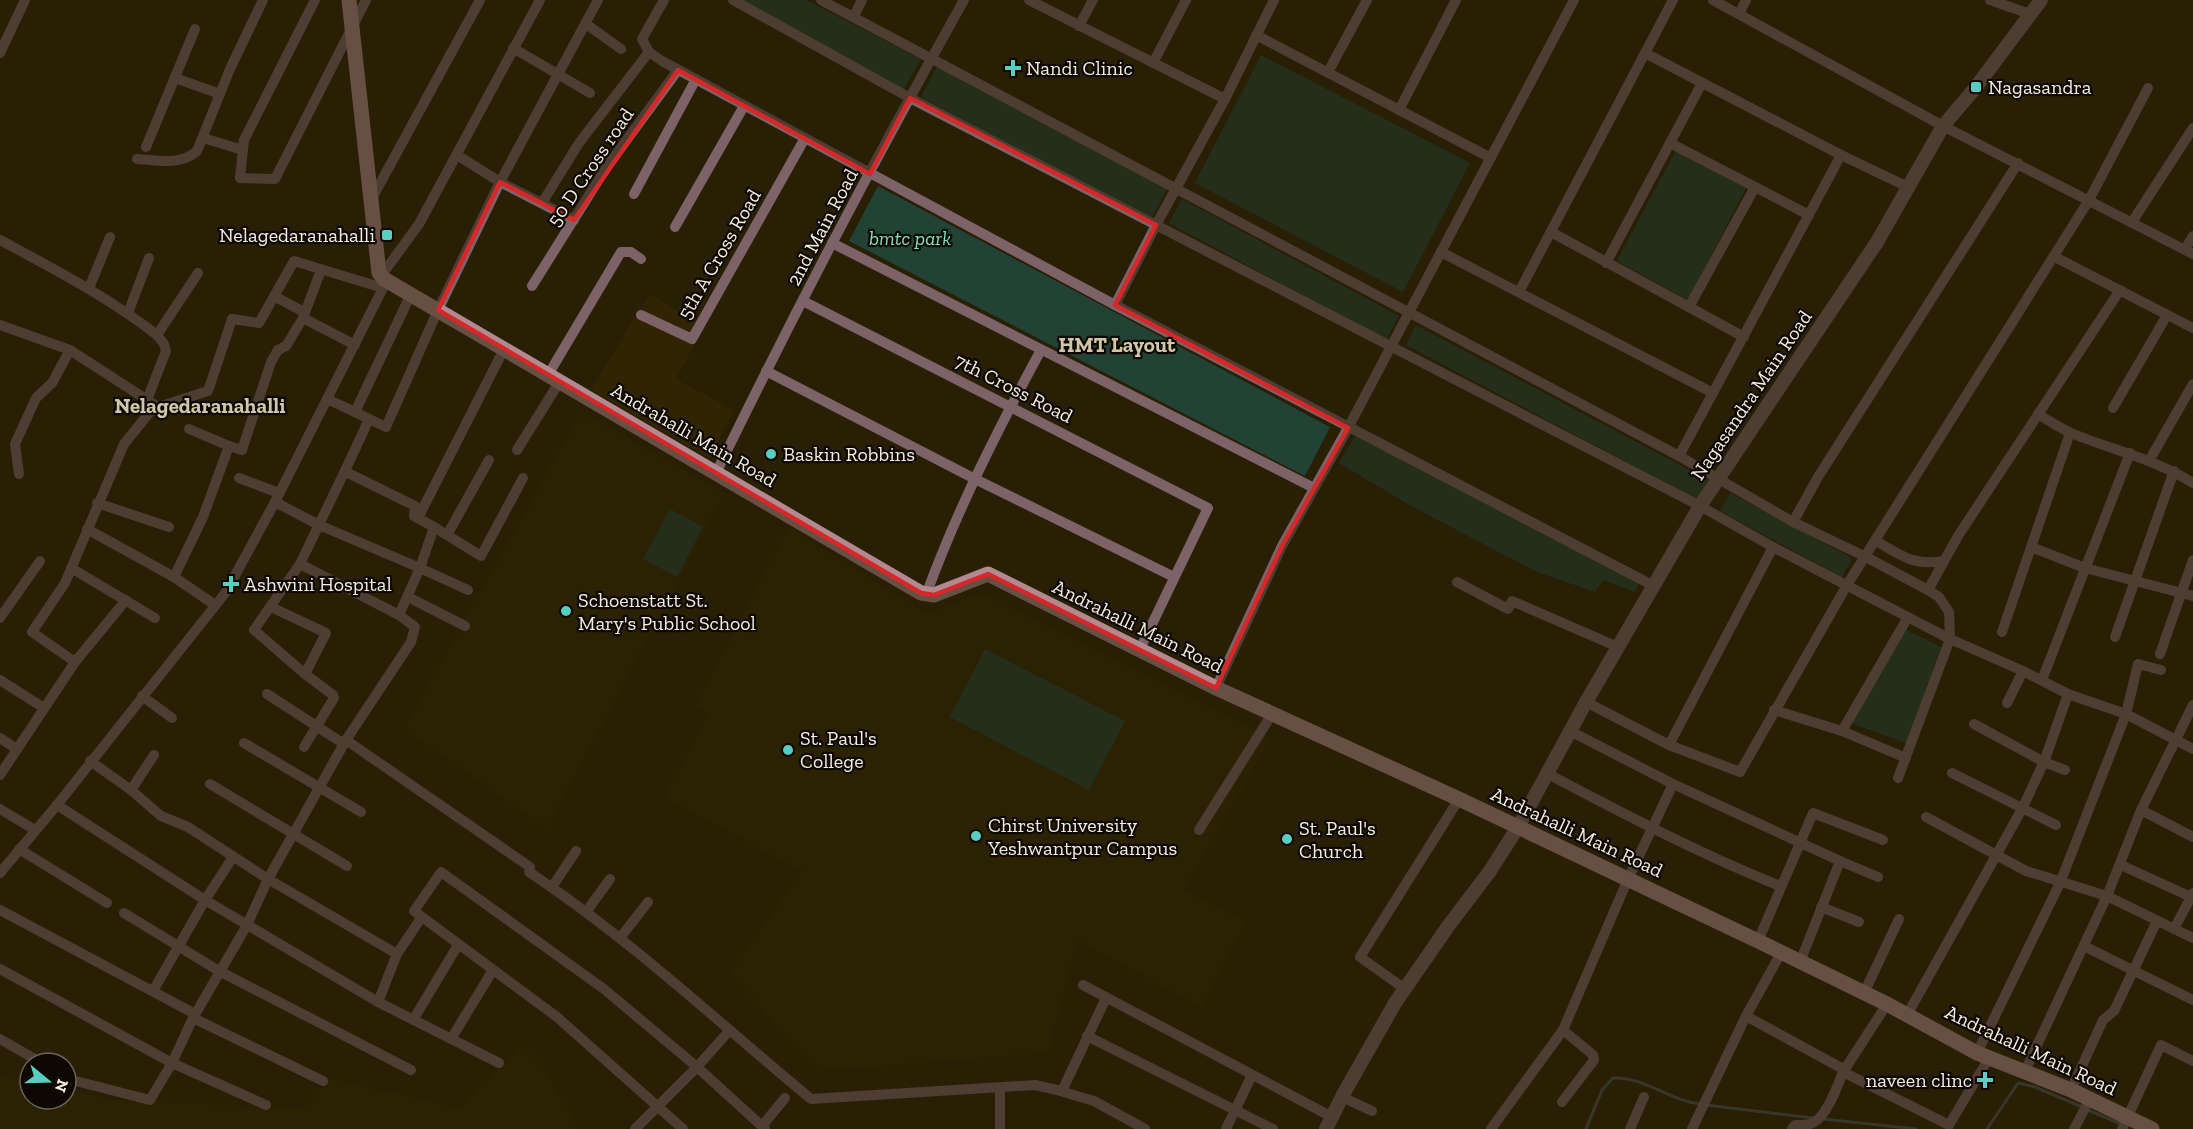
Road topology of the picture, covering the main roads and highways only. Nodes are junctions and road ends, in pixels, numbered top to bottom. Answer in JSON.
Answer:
{"nodes":[{"id":1,"x":349,"y":0,"type":"edge"},
{"id":2,"x":2124,"y":1123,"type":"edge"},
{"id":3,"x":2152,"y":1129,"type":"edge"}],
"edges":[{"from":1,"to":2,"type":"main road","name":"Andrahalli Main Road"},
{"from":2,"to":3,"type":"main road","name":"Andrahalli Main Road"}]}
